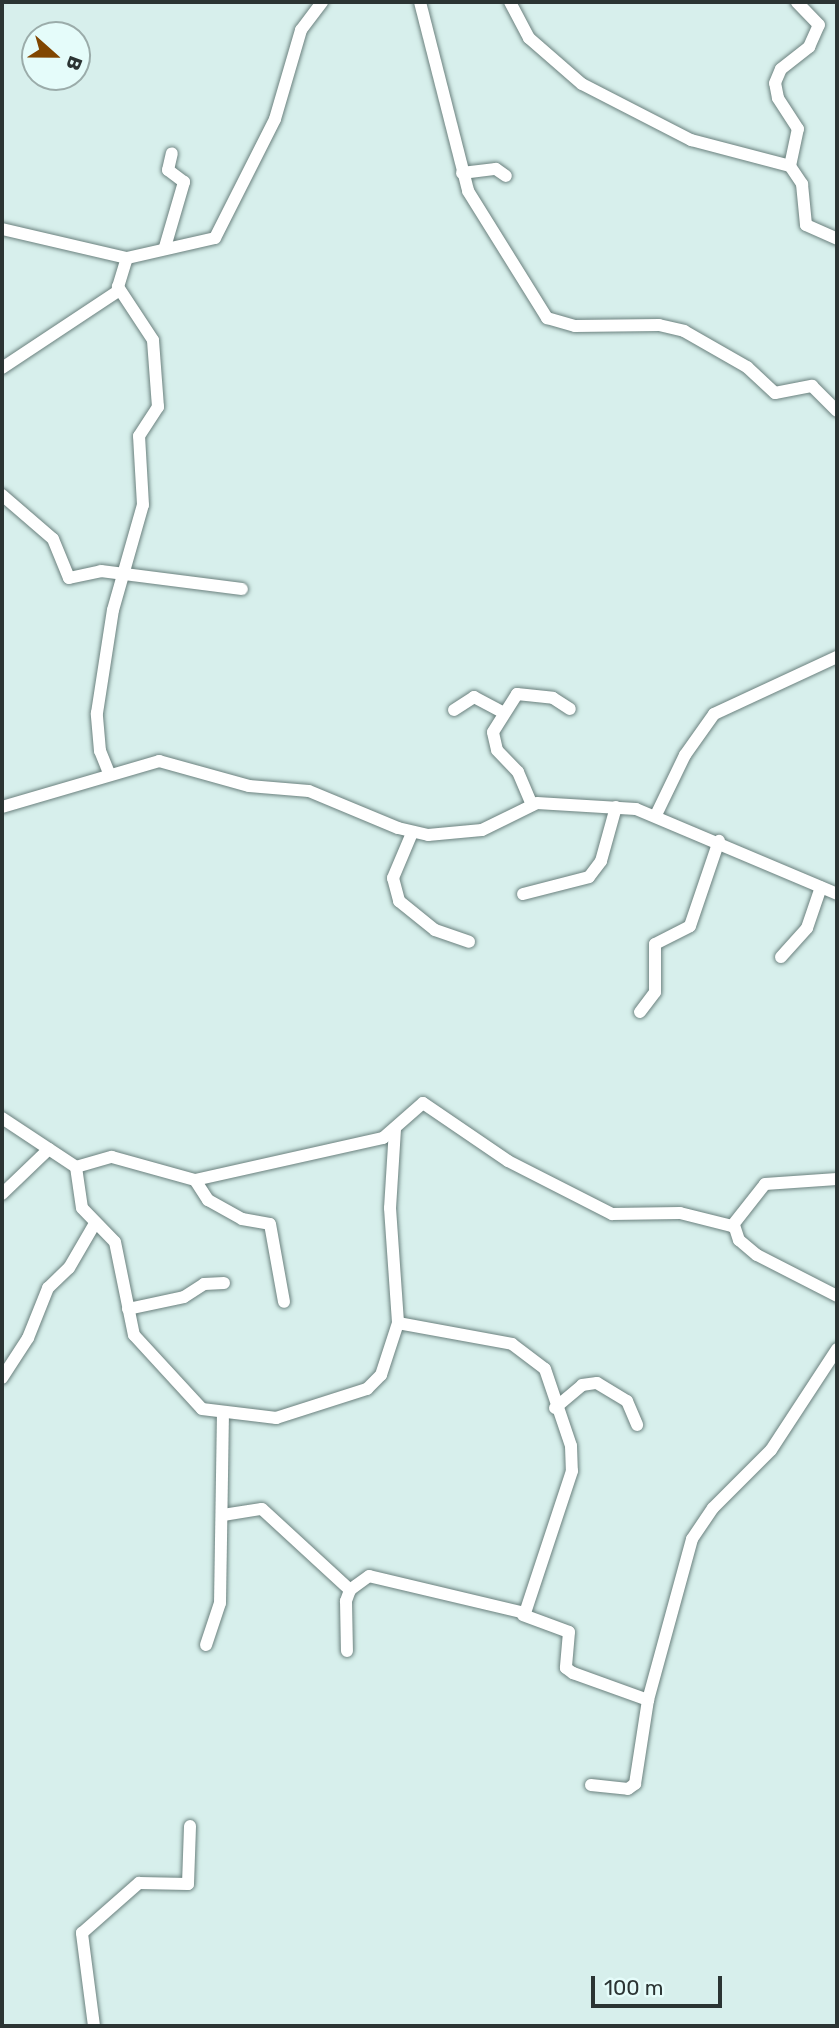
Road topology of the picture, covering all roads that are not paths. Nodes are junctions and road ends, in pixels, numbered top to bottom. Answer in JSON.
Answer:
{"nodes":[{"id":1,"x":322,"y":2,"type":"edge"},
{"id":2,"x":420,"y":2,"type":"edge"},
{"id":3,"x":510,"y":2,"type":"edge"},
{"id":4,"x":797,"y":2,"type":"edge"},
{"id":5,"x":172,"y":153,"type":"dead end"},
{"id":6,"x":790,"y":166,"type":"junction"},
{"id":7,"x":462,"y":173,"type":"junction"},
{"id":8,"x":506,"y":176,"type":"dead end"},
{"id":9,"x":2,"y":229,"type":"edge"},
{"id":10,"x":837,"y":239,"type":"edge"},
{"id":11,"x":165,"y":247,"type":"junction"},
{"id":12,"x":127,"y":258,"type":"junction"},
{"id":13,"x":117,"y":292,"type":"junction"},
{"id":14,"x":2,"y":368,"type":"edge"},
{"id":15,"x":837,"y":411,"type":"edge"},
{"id":16,"x":2,"y":495,"type":"edge"},
{"id":17,"x":124,"y":573,"type":"junction"},
{"id":18,"x":242,"y":589,"type":"dead end"},
{"id":19,"x":837,"y":657,"type":"edge"},
{"id":20,"x":570,"y":709,"type":"dead end"},
{"id":21,"x":454,"y":710,"type":"dead end"},
{"id":22,"x":502,"y":712,"type":"junction"},
{"id":23,"x":109,"y":773,"type":"junction"},
{"id":24,"x":532,"y":805,"type":"junction"},
{"id":25,"x":2,"y":807,"type":"edge"},
{"id":26,"x":616,"y":807,"type":"junction"},
{"id":27,"x":656,"y":815,"type":"junction"},
{"id":28,"x":412,"y":833,"type":"junction"},
{"id":29,"x":719,"y":841,"type":"junction"},
{"id":30,"x":821,"y":887,"type":"junction"},
{"id":31,"x":523,"y":894,"type":"dead end"},
{"id":32,"x":837,"y":894,"type":"edge"},
{"id":33,"x":469,"y":942,"type":"dead end"},
{"id":34,"x":781,"y":957,"type":"dead end"},
{"id":35,"x":640,"y":1012,"type":"dead end"},
{"id":36,"x":2,"y":1118,"type":"edge"},
{"id":37,"x":395,"y":1129,"type":"junction"},
{"id":38,"x":49,"y":1149,"type":"junction"},
{"id":39,"x":76,"y":1167,"type":"junction"},
{"id":40,"x":837,"y":1179,"type":"edge"},
{"id":41,"x":195,"y":1180,"type":"junction"},
{"id":42,"x":2,"y":1194,"type":"edge"},
{"id":43,"x":94,"y":1225,"type":"junction"},
{"id":44,"x":734,"y":1225,"type":"junction"},
{"id":45,"x":224,"y":1283,"type":"dead end"},
{"id":46,"x":837,"y":1296,"type":"edge"},
{"id":47,"x":284,"y":1302,"type":"dead end"},
{"id":48,"x":128,"y":1309,"type":"junction"},
{"id":49,"x":398,"y":1323,"type":"junction"},
{"id":50,"x":837,"y":1349,"type":"edge"},
{"id":51,"x":2,"y":1378,"type":"edge"},
{"id":52,"x":555,"y":1408,"type":"junction"},
{"id":53,"x":223,"y":1415,"type":"junction"},
{"id":54,"x":637,"y":1425,"type":"dead end"},
{"id":55,"x":223,"y":1515,"type":"junction"},
{"id":56,"x":350,"y":1590,"type":"junction"},
{"id":57,"x":523,"y":1615,"type":"junction"},
{"id":58,"x":206,"y":1645,"type":"dead end"},
{"id":59,"x":347,"y":1651,"type":"dead end"},
{"id":60,"x":648,"y":1700,"type":"junction"},
{"id":61,"x":592,"y":1785,"type":"dead end"},
{"id":62,"x":190,"y":1826,"type":"dead end"},
{"id":63,"x":94,"y":2026,"type":"edge"}],
"edges":[{"from":1,"to":11,"type":"street"},
{"from":2,"to":7,"type":"street"},
{"from":3,"to":6,"type":"street"},
{"from":4,"to":6,"type":"street"},
{"from":5,"to":11,"type":"street"},
{"from":6,"to":10,"type":"street"},
{"from":7,"to":8,"type":"street"},
{"from":7,"to":15,"type":"street"},
{"from":9,"to":12,"type":"street"},
{"from":11,"to":12,"type":"street"},
{"from":12,"to":13,"type":"street"},
{"from":13,"to":14,"type":"street"},
{"from":13,"to":17,"type":"street"},
{"from":16,"to":17,"type":"street"},
{"from":17,"to":18,"type":"street"},
{"from":17,"to":23,"type":"street"},
{"from":19,"to":27,"type":"street"},
{"from":20,"to":22,"type":"street"},
{"from":21,"to":22,"type":"street"},
{"from":22,"to":24,"type":"street"},
{"from":23,"to":25,"type":"street"},
{"from":23,"to":28,"type":"street"},
{"from":24,"to":26,"type":"street"},
{"from":24,"to":28,"type":"street"},
{"from":26,"to":27,"type":"street"},
{"from":26,"to":31,"type":"street"},
{"from":27,"to":29,"type":"street"},
{"from":28,"to":33,"type":"street"},
{"from":29,"to":30,"type":"street"},
{"from":29,"to":35,"type":"street"},
{"from":30,"to":32,"type":"street"},
{"from":30,"to":34,"type":"street"},
{"from":36,"to":38,"type":"street"},
{"from":37,"to":41,"type":"street"},
{"from":37,"to":44,"type":"street"},
{"from":37,"to":49,"type":"street"},
{"from":38,"to":39,"type":"street"},
{"from":38,"to":42,"type":"street"},
{"from":39,"to":41,"type":"street"},
{"from":39,"to":43,"type":"street"},
{"from":40,"to":44,"type":"street"},
{"from":41,"to":47,"type":"street"},
{"from":43,"to":48,"type":"street"},
{"from":43,"to":51,"type":"street"},
{"from":44,"to":46,"type":"street"},
{"from":45,"to":48,"type":"street"},
{"from":48,"to":53,"type":"street"},
{"from":49,"to":52,"type":"street"},
{"from":49,"to":53,"type":"street"},
{"from":50,"to":60,"type":"street"},
{"from":52,"to":54,"type":"street"},
{"from":52,"to":57,"type":"street"},
{"from":53,"to":55,"type":"street"},
{"from":55,"to":56,"type":"street"},
{"from":55,"to":58,"type":"street"},
{"from":56,"to":57,"type":"street"},
{"from":56,"to":59,"type":"street"},
{"from":57,"to":60,"type":"street"},
{"from":60,"to":61,"type":"street"},
{"from":62,"to":63,"type":"street"}]}
